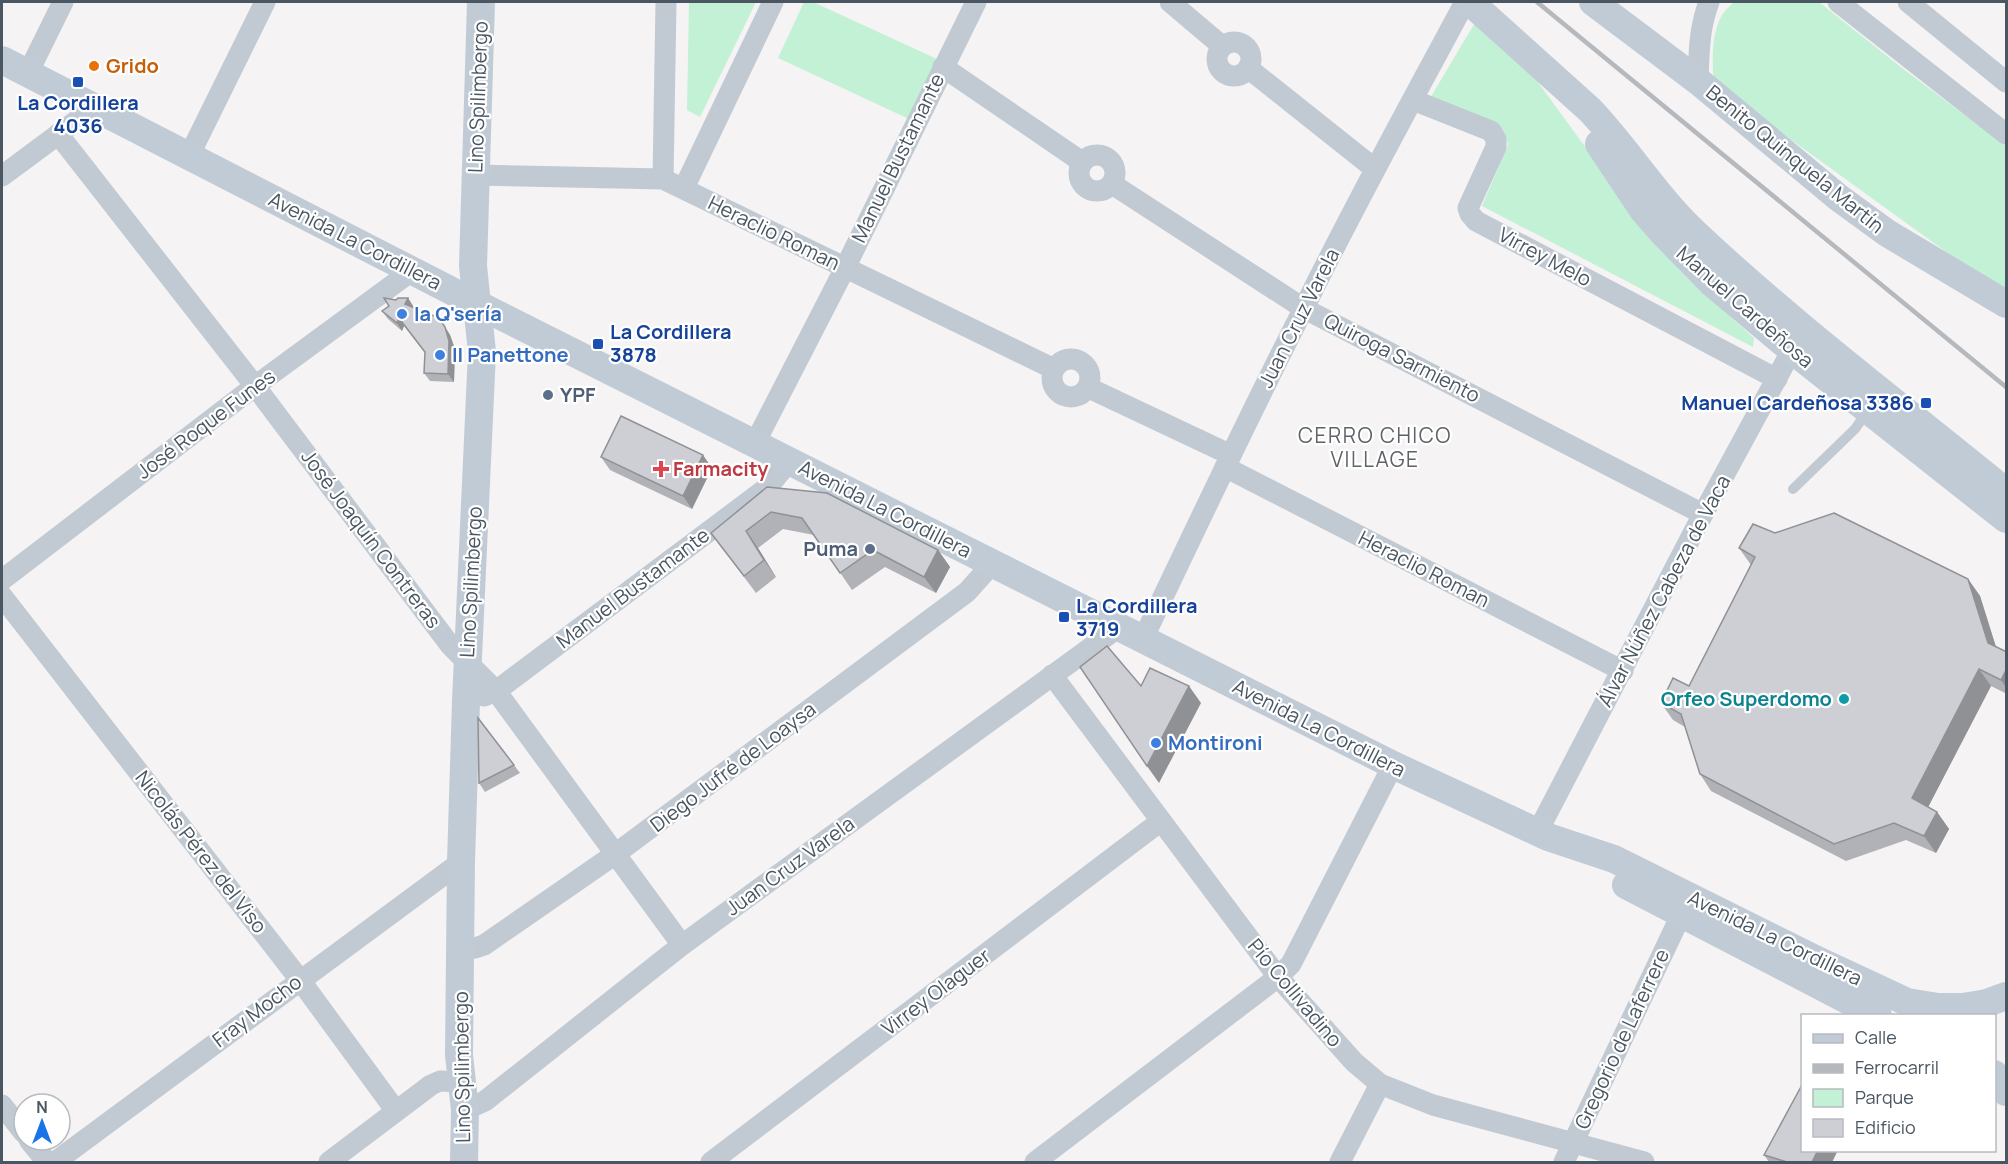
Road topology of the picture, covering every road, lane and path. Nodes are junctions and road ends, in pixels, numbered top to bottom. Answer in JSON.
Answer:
{"nodes":[{"id":1,"x":63,"y":2,"type":"edge"},
{"id":2,"x":265,"y":2,"type":"edge"},
{"id":3,"x":481,"y":2,"type":"edge"},
{"id":4,"x":666,"y":2,"type":"edge"},
{"id":5,"x":772,"y":2,"type":"edge"},
{"id":6,"x":976,"y":2,"type":"edge"},
{"id":7,"x":1170,"y":2,"type":"edge"},
{"id":8,"x":1465,"y":2,"type":"edge"},
{"id":9,"x":1470,"y":2,"type":"edge"},
{"id":10,"x":1593,"y":2,"type":"edge"},
{"id":11,"x":1709,"y":2,"type":"edge"},
{"id":12,"x":1838,"y":2,"type":"edge"},
{"id":13,"x":1908,"y":2,"type":"edge"},
{"id":14,"x":1527,"y":53,"type":"junction"},
{"id":15,"x":2,"y":60,"type":"edge"},
{"id":16,"x":943,"y":67,"type":"junction"},
{"id":17,"x":28,"y":73,"type":"junction"},
{"id":18,"x":1698,"y":81,"type":"junction"},
{"id":19,"x":2007,"y":82,"type":"edge"},
{"id":20,"x":1413,"y":100,"type":"junction"},
{"id":21,"x":95,"y":107,"type":"junction"},
{"id":22,"x":58,"y":134,"type":"junction"},
{"id":23,"x":2007,"y":134,"type":"edge"},
{"id":24,"x":189,"y":156,"type":"junction"},
{"id":25,"x":1375,"y":168,"type":"junction"},
{"id":26,"x":475,"y":175,"type":"junction"},
{"id":27,"x":2,"y":176,"type":"edge"},
{"id":28,"x":663,"y":179,"type":"junction"},
{"id":29,"x":684,"y":188,"type":"junction"},
{"id":30,"x":845,"y":268,"type":"junction"},
{"id":31,"x":413,"y":270,"type":"junction"},
{"id":32,"x":477,"y":304,"type":"junction"},
{"id":33,"x":2007,"y":304,"type":"edge"},
{"id":34,"x":1304,"y":308,"type":"junction"},
{"id":35,"x":1792,"y":350,"type":"junction"},
{"id":36,"x":1777,"y":378,"type":"junction"},
{"id":37,"x":255,"y":386,"type":"junction"},
{"id":38,"x":1868,"y":409,"type":"junction"},
{"id":39,"x":755,"y":443,"type":"junction"},
{"id":40,"x":790,"y":460,"type":"junction"},
{"id":41,"x":1228,"y":461,"type":"junction"},
{"id":42,"x":1793,"y":489,"type":"dead end"},
{"id":43,"x":2007,"y":492,"type":"edge"},
{"id":44,"x":1703,"y":514,"type":"junction"},
{"id":45,"x":2007,"y":519,"type":"edge"},
{"id":46,"x":992,"y":564,"type":"junction"},
{"id":47,"x":2,"y":580,"type":"edge"},
{"id":48,"x":2,"y":596,"type":"edge"},
{"id":49,"x":1131,"y":633,"type":"junction"},
{"id":50,"x":468,"y":663,"type":"junction"},
{"id":51,"x":1623,"y":671,"type":"junction"},
{"id":52,"x":1052,"y":675,"type":"junction"},
{"id":53,"x":496,"y":692,"type":"junction"},
{"id":54,"x":466,"y":702,"type":"junction"},
{"id":55,"x":1393,"y":765,"type":"junction"},
{"id":56,"x":1161,"y":821,"type":"junction"},
{"id":57,"x":1542,"y":835,"type":"junction"},
{"id":58,"x":614,"y":855,"type":"junction"},
{"id":59,"x":461,"y":862,"type":"junction"},
{"id":60,"x":1681,"y":915,"type":"junction"},
{"id":61,"x":682,"y":945,"type":"junction"},
{"id":62,"x":461,"y":949,"type":"junction"},
{"id":63,"x":1278,"y":977,"type":"junction"},
{"id":64,"x":300,"y":980,"type":"junction"},
{"id":65,"x":2007,"y":998,"type":"edge"},
{"id":66,"x":1874,"y":1014,"type":"edge"},
{"id":67,"x":1996,"y":1016,"type":"edge"},
{"id":68,"x":462,"y":1082,"type":"junction"},
{"id":69,"x":1380,"y":1084,"type":"junction"},
{"id":70,"x":2,"y":1105,"type":"edge"},
{"id":71,"x":465,"y":1110,"type":"junction"},
{"id":72,"x":396,"y":1111,"type":"junction"},
{"id":73,"x":12,"y":1118,"type":"edge"},
{"id":74,"x":1568,"y":1153,"type":"edge"},
{"id":75,"x":55,"y":1162,"type":"edge"},
{"id":76,"x":328,"y":1162,"type":"edge"},
{"id":77,"x":464,"y":1162,"type":"edge"},
{"id":78,"x":712,"y":1162,"type":"edge"},
{"id":79,"x":1035,"y":1162,"type":"edge"},
{"id":80,"x":1340,"y":1162,"type":"edge"},
{"id":81,"x":1644,"y":1162,"type":"edge"}],
"edges":[{"from":1,"to":17,"type":"street"},
{"from":2,"to":24,"type":"street"},
{"from":3,"to":26,"type":"main road","name":"Lino Spilimbergo"},
{"from":4,"to":28,"type":"street"},
{"from":5,"to":29,"type":"street"},
{"from":6,"to":16,"type":"street","name":"Manuel Bustamante"},
{"from":7,"to":25,"type":"street"},
{"from":8,"to":20,"type":"street","name":"Juan Cruz Varela"},
{"from":9,"to":14,"type":"main road","name":"Manuel Cardeñosa"},
{"from":10,"to":18,"type":"main road","name":"Benito Quinquela Martín"},
{"from":11,"to":18,"type":"street"},
{"from":12,"to":23,"type":"street"},
{"from":13,"to":19,"type":"street"},
{"from":14,"to":35,"type":"main road","name":"Manuel Cardeñosa"},
{"from":14,"to":43,"type":"main road","name":"Manuel Cardeñosa"},
{"from":15,"to":17,"type":"main road","name":"Avenida La Cordillera"},
{"from":16,"to":30,"type":"street","name":"Manuel Bustamante"},
{"from":16,"to":34,"type":"street","name":"Quiroga Sarmiento"},
{"from":17,"to":21,"type":"main road","name":"Avenida La Cordillera"},
{"from":18,"to":33,"type":"main road","name":"Benito Quinquela Martín"},
{"from":20,"to":25,"type":"street","name":"Juan Cruz Varela"},
{"from":20,"to":36,"type":"street","name":"Virrey Melo"},
{"from":21,"to":22,"type":"street"},
{"from":21,"to":24,"type":"main road","name":"Avenida La Cordillera"},
{"from":22,"to":27,"type":"street"},
{"from":22,"to":37,"type":"street","name":"José Joaquín Contreras"},
{"from":24,"to":31,"type":"main road","name":"Avenida La Cordillera"},
{"from":25,"to":34,"type":"street","name":"Juan Cruz Varela"},
{"from":26,"to":28,"type":"street","name":"Heraclio Roman"},
{"from":26,"to":32,"type":"main road","name":"Lino Spilimbergo"},
{"from":28,"to":29,"type":"street","name":"Heraclio Roman"},
{"from":29,"to":30,"type":"street","name":"Heraclio Roman"},
{"from":30,"to":39,"type":"street","name":"Manuel Bustamante"},
{"from":30,"to":41,"type":"street","name":"Heraclio Roman"},
{"from":31,"to":32,"type":"main road","name":"Avenida La Cordillera"},
{"from":31,"to":37,"type":"street","name":"José Roque Funes"},
{"from":32,"to":39,"type":"main road","name":"Avenida La Cordillera"},
{"from":32,"to":50,"type":"main road","name":"Lino Spilimbergo"},
{"from":34,"to":41,"type":"street","name":"Juan Cruz Varela"},
{"from":34,"to":44,"type":"street","name":"Quiroga Sarmiento"},
{"from":35,"to":36,"type":"street","name":"Álvar Núñez Cabeza de Vaca"},
{"from":35,"to":38,"type":"main road","name":"Manuel Cardeñosa"},
{"from":36,"to":44,"type":"street","name":"Álvar Núñez Cabeza de Vaca"},
{"from":37,"to":47,"type":"street","name":"José Roque Funes"},
{"from":37,"to":50,"type":"street","name":"José Joaquín Contreras"},
{"from":38,"to":42,"type":"lane"},
{"from":38,"to":45,"type":"main road","name":"Manuel Cardeñosa"},
{"from":39,"to":40,"type":"main road","name":"Avenida La Cordillera"},
{"from":40,"to":46,"type":"main road","name":"Avenida La Cordillera"},
{"from":40,"to":53,"type":"street","name":"Manuel Bustamante"},
{"from":41,"to":49,"type":"street","name":"Juan Cruz Varela"},
{"from":41,"to":51,"type":"street","name":"Heraclio Roman"},
{"from":44,"to":51,"type":"street","name":"Álvar Núñez Cabeza de Vaca"},
{"from":46,"to":49,"type":"main road","name":"Avenida La Cordillera"},
{"from":46,"to":58,"type":"street","name":"Diego Jufré de Loaysa"},
{"from":48,"to":64,"type":"street","name":"Nicolás Pérez del Viso"},
{"from":49,"to":52,"type":"street","name":"Juan Cruz Varela"},
{"from":49,"to":55,"type":"main road","name":"Avenida La Cordillera"},
{"from":50,"to":53,"type":"street","name":"José Joaquín Contreras"},
{"from":50,"to":54,"type":"main road","name":"Lino Spilimbergo"},
{"from":51,"to":57,"type":"street","name":"Álvar Núñez Cabeza de Vaca"},
{"from":52,"to":56,"type":"street","name":"Pío Collivadino"},
{"from":52,"to":61,"type":"street","name":"Juan Cruz Varela"},
{"from":53,"to":54,"type":"street","name":"Manuel Bustamante"},
{"from":53,"to":58,"type":"street","name":"José Joaquín Contreras"},
{"from":54,"to":59,"type":"main road","name":"Lino Spilimbergo"},
{"from":55,"to":57,"type":"main road","name":"Avenida La Cordillera"},
{"from":55,"to":63,"type":"street"},
{"from":56,"to":63,"type":"street","name":"Pío Collivadino"},
{"from":56,"to":78,"type":"street","name":"Virrey Olaguer"},
{"from":57,"to":60,"type":"main road","name":"Avenida La Cordillera"},
{"from":57,"to":65,"type":"main road","name":"Avenida La Cordillera"},
{"from":58,"to":61,"type":"street","name":"José Joaquín Contreras"},
{"from":58,"to":62,"type":"street","name":"Diego Jufré de Loaysa"},
{"from":59,"to":62,"type":"main road","name":"Lino Spilimbergo"},
{"from":59,"to":64,"type":"street","name":"Fray Mocho"},
{"from":60,"to":66,"type":"main road","name":"Avenida La Cordillera"},
{"from":60,"to":74,"type":"street","name":"Gregorio de Laferrere"},
{"from":61,"to":71,"type":"street","name":"Juan Cruz Varela"},
{"from":62,"to":68,"type":"main road","name":"Lino Spilimbergo"},
{"from":63,"to":69,"type":"street","name":"Pío Collivadino"},
{"from":63,"to":79,"type":"street"},
{"from":64,"to":72,"type":"street","name":"Nicolás Pérez del Viso"},
{"from":64,"to":75,"type":"street","name":"Fray Mocho"},
{"from":65,"to":67,"type":"main road"},
{"from":68,"to":71,"type":"main road","name":"Lino Spilimbergo"},
{"from":68,"to":72,"type":"street"},
{"from":69,"to":74,"type":"street","name":"Pío Collivadino"},
{"from":69,"to":80,"type":"street"},
{"from":70,"to":73,"type":"street"},
{"from":71,"to":77,"type":"main road","name":"Lino Spilimbergo"},
{"from":72,"to":76,"type":"street"},
{"from":74,"to":81,"type":"street","name":"Pío Collivadino"}]}
